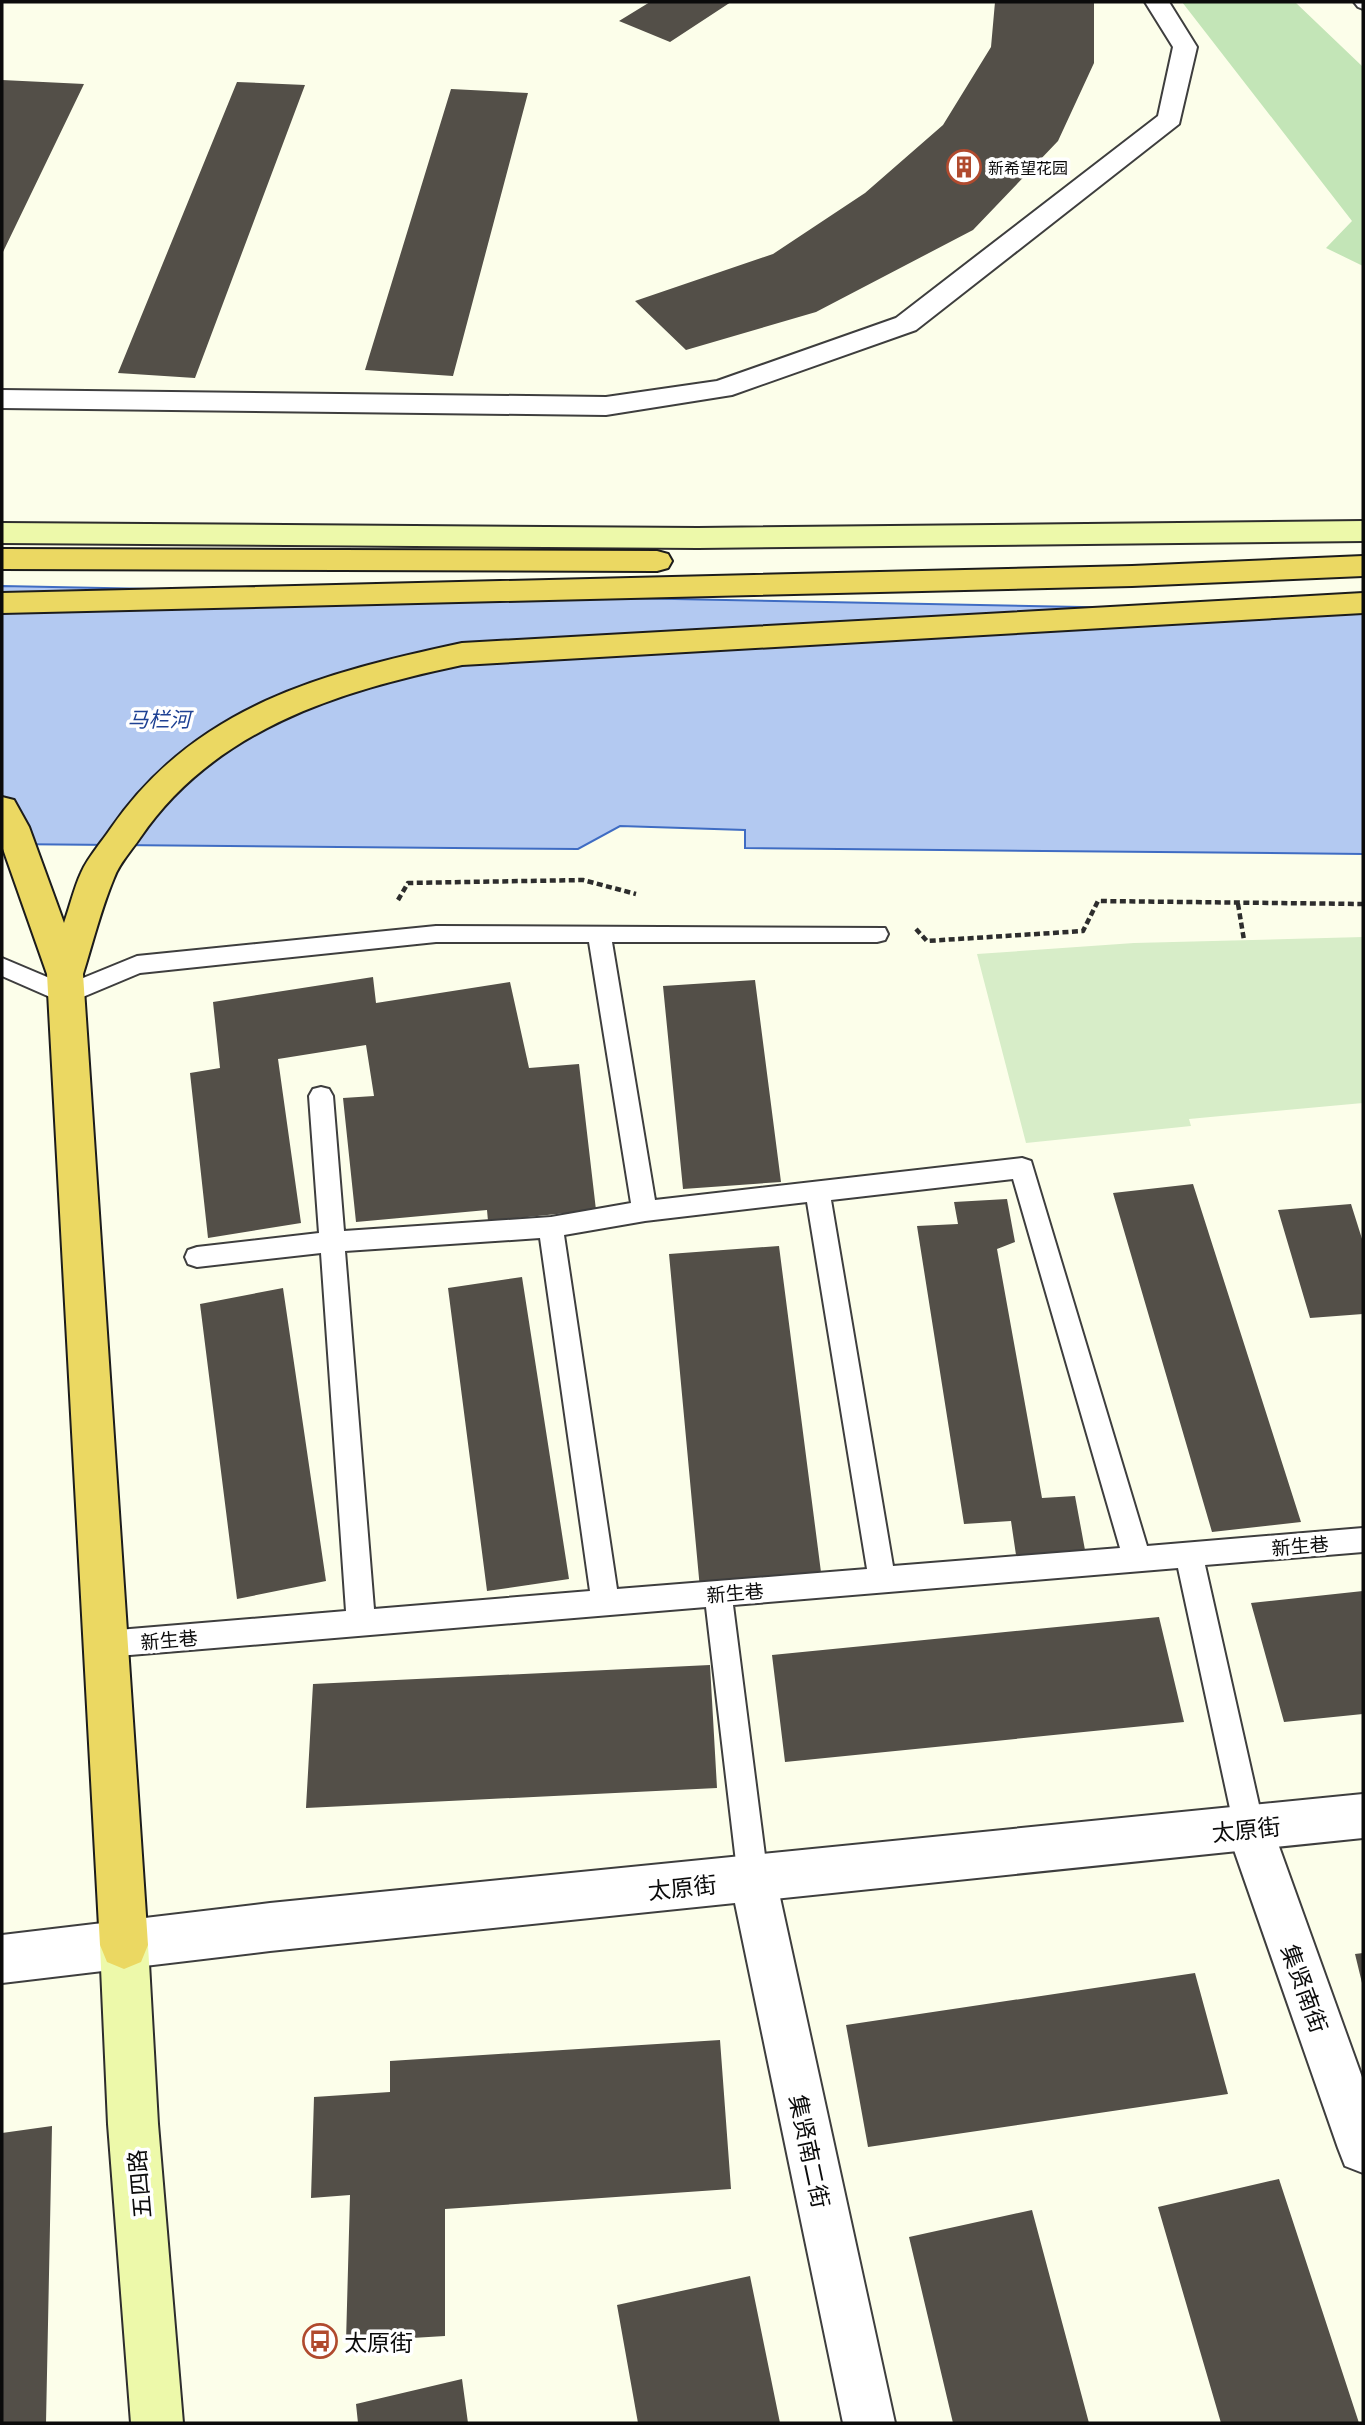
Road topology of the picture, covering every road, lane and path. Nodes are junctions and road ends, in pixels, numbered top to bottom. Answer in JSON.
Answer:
{"nodes":[{"id":1,"x":1157,"y":2,"type":"edge"},
{"id":2,"x":2,"y":399,"type":"edge"},
{"id":3,"x":1363,"y":531,"type":"edge"},
{"id":4,"x":2,"y":533,"type":"edge"},
{"id":5,"x":2,"y":559,"type":"edge"},
{"id":6,"x":1363,"y":566,"type":"edge"},
{"id":7,"x":1132,"y":576,"type":"junction"},
{"id":8,"x":2,"y":603,"type":"edge"},
{"id":9,"x":1363,"y":603,"type":"edge"},
{"id":10,"x":2,"y":809,"type":"edge"},
{"id":11,"x":647,"y":899,"type":"dead end"},
{"id":12,"x":1238,"y":904,"type":"dead end"},
{"id":13,"x":395,"y":905,"type":"dead end"},
{"id":14,"x":599,"y":934,"type":"junction"},
{"id":15,"x":877,"y":934,"type":"dead end"},
{"id":16,"x":1244,"y":940,"type":"dead end"},
{"id":17,"x":2,"y":966,"type":"edge"},
{"id":18,"x":66,"y":984,"type":"junction"},
{"id":19,"x":321,"y":1096,"type":"dead end"},
{"id":20,"x":818,"y":1192,"type":"junction"},
{"id":21,"x":645,"y":1211,"type":"junction"},
{"id":22,"x":551,"y":1227,"type":"junction"},
{"id":23,"x":332,"y":1242,"type":"junction"},
{"id":24,"x":197,"y":1257,"type":"dead end"},
{"id":25,"x":1363,"y":1540,"type":"edge"},
{"id":26,"x":1189,"y":1554,"type":"junction"},
{"id":27,"x":1137,"y":1559,"type":"junction"},
{"id":28,"x":882,"y":1580,"type":"junction"},
{"id":29,"x":718,"y":1594,"type":"junction"},
{"id":30,"x":605,"y":1604,"type":"junction"},
{"id":31,"x":361,"y":1623,"type":"junction"},
{"id":32,"x":106,"y":1644,"type":"junction"},
{"id":33,"x":1363,"y":1816,"type":"edge"},
{"id":34,"x":1249,"y":1827,"type":"junction"},
{"id":35,"x":753,"y":1879,"type":"junction"},
{"id":36,"x":124,"y":1945,"type":"junction"},
{"id":37,"x":2,"y":1959,"type":"edge"},
{"id":38,"x":1363,"y":2148,"type":"edge"},
{"id":39,"x":158,"y":2423,"type":"edge"},
{"id":40,"x":869,"y":2423,"type":"edge"}],
"edges":[{"from":1,"to":2,"type":"street"},
{"from":3,"to":4,"type":"main road"},
{"from":5,"to":7,"type":"highway"},
{"from":6,"to":7,"type":"highway"},
{"from":7,"to":8,"type":"highway"},
{"from":9,"to":18,"type":"highway"},
{"from":10,"to":18,"type":"highway"},
{"from":11,"to":13,"type":"path"},
{"from":12,"to":16,"type":"path"},
{"from":14,"to":15,"type":"lane"},
{"from":14,"to":18,"type":"lane"},
{"from":14,"to":21,"type":"lane"},
{"from":17,"to":18,"type":"lane"},
{"from":18,"to":32,"type":"highway"},
{"from":19,"to":23,"type":"lane"},
{"from":20,"to":21,"type":"lane"},
{"from":20,"to":27,"type":"lane"},
{"from":20,"to":28,"type":"lane"},
{"from":21,"to":22,"type":"lane"},
{"from":22,"to":23,"type":"lane"},
{"from":22,"to":30,"type":"lane"},
{"from":23,"to":24,"type":"lane"},
{"from":23,"to":31,"type":"lane"},
{"from":25,"to":26,"type":"lane","name":"新生巷"},
{"from":26,"to":27,"type":"lane","name":"新生巷"},
{"from":26,"to":34,"type":"lane"},
{"from":27,"to":28,"type":"lane","name":"新生巷"},
{"from":28,"to":29,"type":"lane","name":"新生巷"},
{"from":29,"to":30,"type":"lane","name":"新生巷"},
{"from":29,"to":35,"type":"lane"},
{"from":30,"to":31,"type":"lane","name":"新生巷"},
{"from":31,"to":32,"type":"lane","name":"新生巷"},
{"from":32,"to":36,"type":"highway"},
{"from":33,"to":34,"type":"street","name":"太原街"},
{"from":34,"to":35,"type":"street","name":"太原街"},
{"from":34,"to":38,"type":"street","name":"集贤南街"},
{"from":35,"to":36,"type":"street","name":"太原街"},
{"from":35,"to":40,"type":"street","name":"集贤南二街"},
{"from":36,"to":37,"type":"street","name":"太原街"},
{"from":36,"to":39,"type":"main road","name":"五四路"}]}
